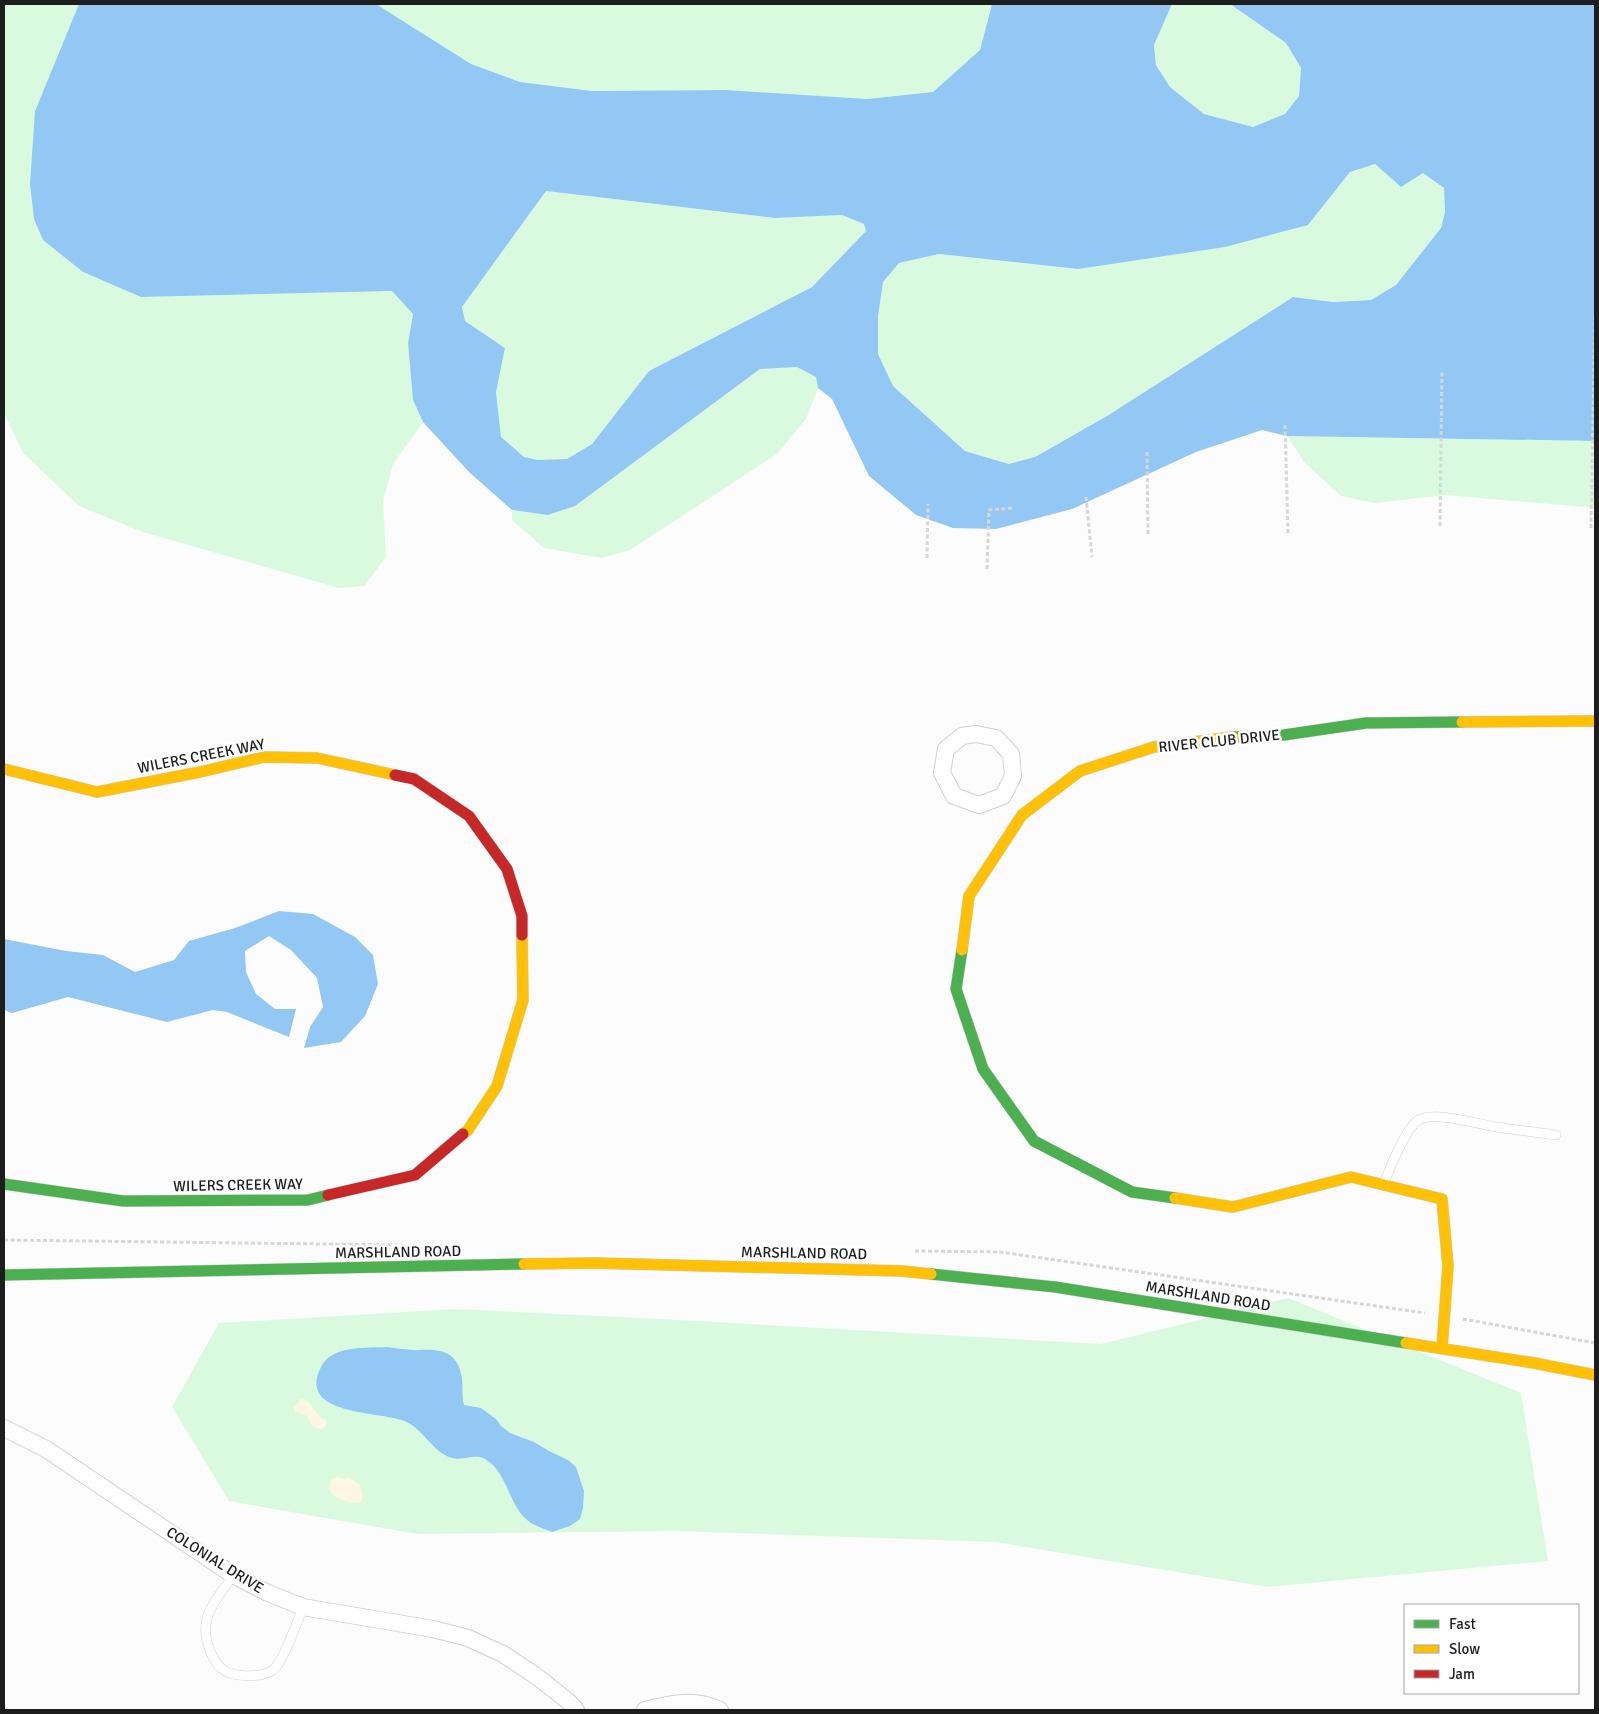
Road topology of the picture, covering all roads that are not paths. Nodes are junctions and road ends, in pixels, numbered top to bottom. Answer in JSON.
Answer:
{"nodes":[{"id":1,"x":1595,"y":721,"type":"edge"},
{"id":2,"x":4,"y":769,"type":"edge"},
{"id":3,"x":1003,"y":796,"type":"junction"},
{"id":4,"x":1022,"y":815,"type":"junction"},
{"id":5,"x":1556,"y":1135,"type":"dead end"},
{"id":6,"x":4,"y":1184,"type":"edge"},
{"id":7,"x":1383,"y":1185,"type":"junction"},
{"id":8,"x":4,"y":1275,"type":"edge"},
{"id":9,"x":1442,"y":1348,"type":"junction"},
{"id":10,"x":1595,"y":1375,"type":"edge"},
{"id":11,"x":4,"y":1428,"type":"edge"},
{"id":12,"x":234,"y":1575,"type":"junction"},
{"id":13,"x":303,"y":1607,"type":"junction"},
{"id":14,"x":576,"y":1710,"type":"edge"},
{"id":15,"x":645,"y":1710,"type":"edge"},
{"id":16,"x":720,"y":1710,"type":"edge"}],
"edges":[{"from":1,"to":4,"type":"street","name":"RIVER CLUB DRIVE"},
{"from":2,"to":6,"type":"street","name":"WILERS CREEK WAY"},
{"from":3,"to":3,"type":"street"},
{"from":3,"to":4,"type":"street"},
{"from":4,"to":7,"type":"street","name":"RIVER CLUB DRIVE"},
{"from":5,"to":7,"type":"lane"},
{"from":7,"to":9,"type":"street","name":"RIVER CLUB DRIVE"},
{"from":8,"to":9,"type":"street","name":"MARSHLAND ROAD"},
{"from":9,"to":10,"type":"street","name":"MARSHLAND ROAD"},
{"from":11,"to":12,"type":"street","name":"COLONIAL DRIVE"},
{"from":12,"to":13,"type":"street","name":"COLONIAL DRIVE"},
{"from":12,"to":13,"type":"lane"},
{"from":13,"to":14,"type":"street","name":"COLONIAL DRIVE"},
{"from":15,"to":16,"type":"street"}]}
